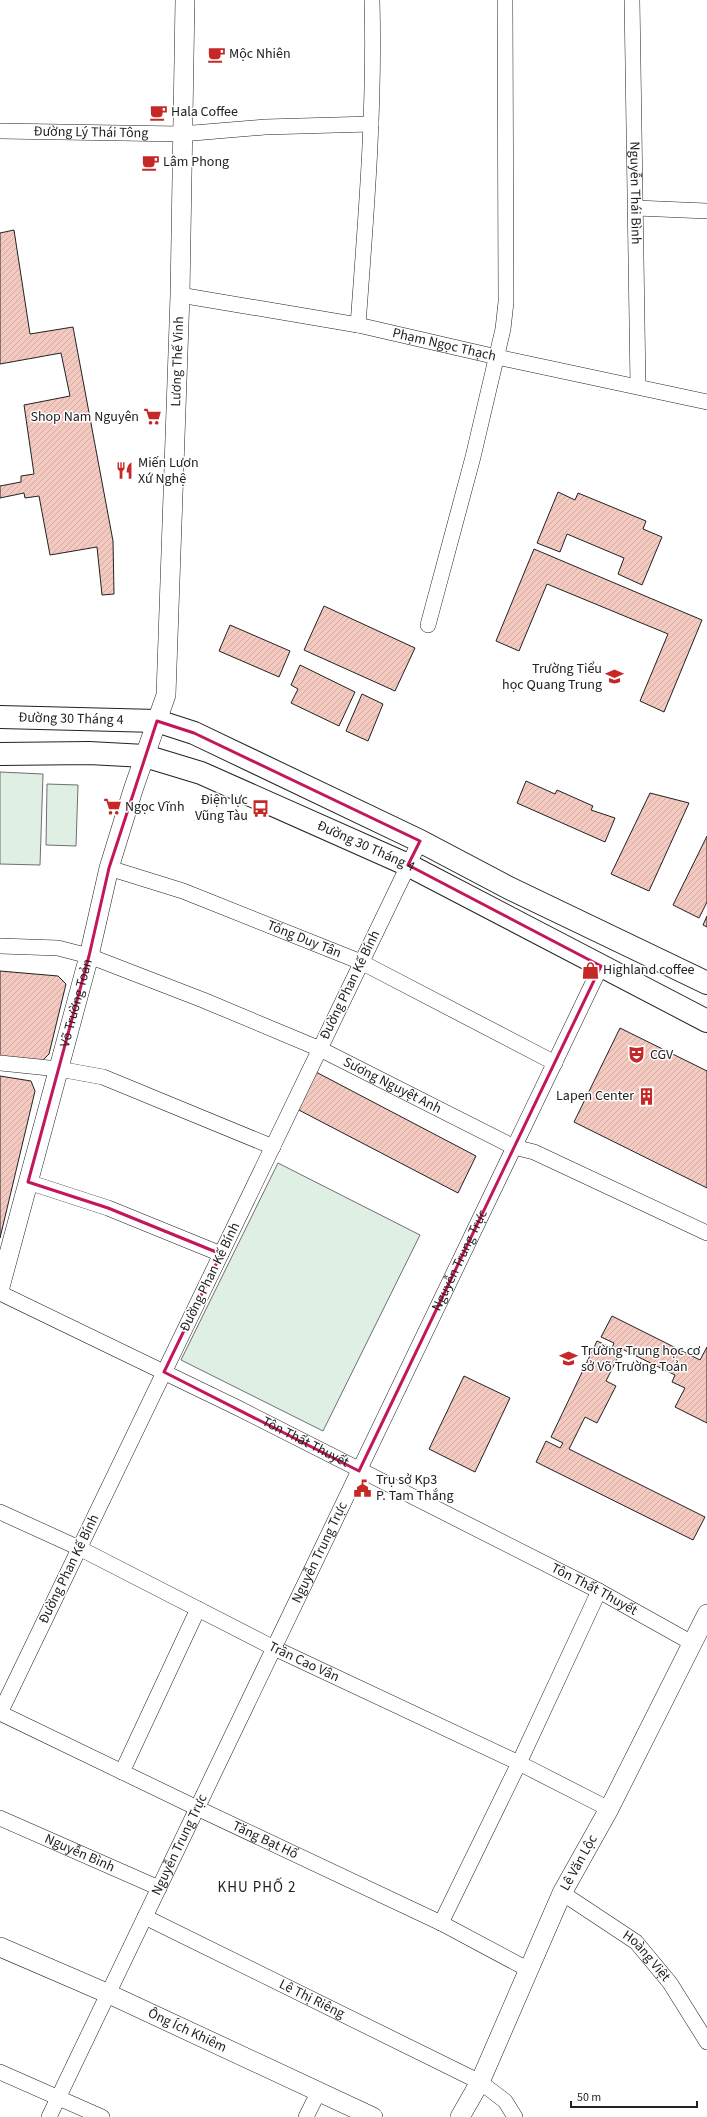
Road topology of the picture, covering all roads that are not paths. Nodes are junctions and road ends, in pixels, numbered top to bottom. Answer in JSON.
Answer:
{"nodes":[{"id":1,"x":185,"y":0,"type":"edge"},
{"id":2,"x":372,"y":0,"type":"edge"},
{"id":3,"x":505,"y":0,"type":"edge"},
{"id":4,"x":632,"y":0,"type":"edge"},
{"id":5,"x":370,"y":124,"type":"junction"},
{"id":6,"x":0,"y":131,"type":"edge"},
{"id":7,"x":181,"y":134,"type":"junction"},
{"id":8,"x":636,"y":208,"type":"junction"},
{"id":9,"x":707,"y":211,"type":"edge"},
{"id":10,"x":180,"y":295,"type":"junction"},
{"id":11,"x":358,"y":325,"type":"junction"},
{"id":12,"x":497,"y":357,"type":"junction"},
{"id":13,"x":638,"y":386,"type":"junction"},
{"id":14,"x":707,"y":402,"type":"edge"},
{"id":15,"x":428,"y":625,"type":"dead end"},
{"id":16,"x":0,"y":717,"type":"edge"},
{"id":17,"x":157,"y":721,"type":"junction"},
{"id":18,"x":0,"y":754,"type":"edge"},
{"id":19,"x":145,"y":756,"type":"junction"},
{"id":20,"x":420,"y":841,"type":"junction"},
{"id":21,"x":408,"y":865,"type":"junction"},
{"id":22,"x":109,"y":868,"type":"junction"},
{"id":23,"x":0,"y":946,"type":"edge"},
{"id":24,"x":89,"y":956,"type":"junction"},
{"id":25,"x":361,"y":962,"type":"junction"},
{"id":26,"x":601,"y":966,"type":"junction"},
{"id":27,"x":707,"y":983,"type":"edge"},
{"id":28,"x":707,"y":1021,"type":"edge"},
{"id":29,"x":320,"y":1049,"type":"junction"},
{"id":30,"x":0,"y":1063,"type":"edge"},
{"id":31,"x":555,"y":1063,"type":"junction"},
{"id":32,"x":59,"y":1069,"type":"junction"},
{"id":33,"x":273,"y":1147,"type":"junction"},
{"id":34,"x":514,"y":1147,"type":"junction"},
{"id":35,"x":28,"y":1182,"type":"junction"},
{"id":36,"x":707,"y":1234,"type":"edge"},
{"id":37,"x":221,"y":1254,"type":"junction"},
{"id":38,"x":0,"y":1287,"type":"edge"},
{"id":39,"x":0,"y":1293,"type":"edge"},
{"id":40,"x":164,"y":1372,"type":"junction"},
{"id":41,"x":359,"y":1471,"type":"junction"},
{"id":42,"x":0,"y":1512,"type":"edge"},
{"id":43,"x":79,"y":1548,"type":"junction"},
{"id":44,"x":599,"y":1591,"type":"junction"},
{"id":45,"x":198,"y":1609,"type":"junction"},
{"id":46,"x":707,"y":1614,"type":"edge"},
{"id":47,"x":692,"y":1643,"type":"junction"},
{"id":48,"x":274,"y":1648,"type":"junction"},
{"id":49,"x":0,"y":1713,"type":"edge"},
{"id":50,"x":519,"y":1763,"type":"junction"},
{"id":51,"x":122,"y":1772,"type":"junction"},
{"id":52,"x":197,"y":1808,"type":"junction"},
{"id":53,"x":609,"y":1809,"type":"junction"},
{"id":54,"x":0,"y":1818,"type":"edge"},
{"id":55,"x":159,"y":1888,"type":"junction"},
{"id":56,"x":562,"y":1893,"type":"junction"},
{"id":57,"x":144,"y":1917,"type":"junction"},
{"id":58,"x":440,"y":1923,"type":"junction"},
{"id":59,"x":0,"y":1947,"type":"edge"},
{"id":60,"x":529,"y":1970,"type":"junction"},
{"id":61,"x":109,"y":1994,"type":"junction"},
{"id":62,"x":707,"y":2042,"type":"edge"},
{"id":63,"x":0,"y":2072,"type":"edge"},
{"id":64,"x":480,"y":2082,"type":"junction"},
{"id":65,"x":319,"y":2091,"type":"junction"},
{"id":66,"x":59,"y":2097,"type":"junction"},
{"id":67,"x":49,"y":2117,"type":"edge"},
{"id":68,"x":102,"y":2117,"type":"edge"},
{"id":69,"x":306,"y":2117,"type":"edge"},
{"id":70,"x":372,"y":2117,"type":"edge"},
{"id":71,"x":460,"y":2117,"type":"edge"},
{"id":72,"x":515,"y":2117,"type":"edge"}],
"edges":[{"from":1,"to":7,"type":"street","name":"Lương Thế Vinh"},
{"from":2,"to":5,"type":"street"},
{"from":3,"to":12,"type":"street"},
{"from":4,"to":8,"type":"street","name":"Nguyễn Thái Bình"},
{"from":5,"to":7,"type":"street","name":"Đường Lý Thái Tông"},
{"from":5,"to":11,"type":"street"},
{"from":6,"to":7,"type":"street","name":"Đường Lý Thái Tông"},
{"from":7,"to":10,"type":"street","name":"Lương Thế Vinh"},
{"from":8,"to":9,"type":"street"},
{"from":8,"to":13,"type":"street","name":"Nguyễn Thái Bình"},
{"from":10,"to":11,"type":"street","name":"Phạm Ngọc Thạch"},
{"from":10,"to":17,"type":"street","name":"Lương Thế Vinh"},
{"from":11,"to":12,"type":"street","name":"Phạm Ngọc Thạch"},
{"from":12,"to":13,"type":"street","name":"Phạm Ngọc Thạch"},
{"from":12,"to":15,"type":"street"},
{"from":13,"to":14,"type":"street","name":"Phạm Ngọc Thạch"},
{"from":16,"to":17,"type":"main road","name":"Đường 30 Tháng 4"},
{"from":17,"to":19,"type":"street","name":"Võ Trường Toản"},
{"from":17,"to":20,"type":"main road","name":"Đường 30 Tháng 4"},
{"from":18,"to":19,"type":"main road","name":"Đường 30 Tháng 4"},
{"from":19,"to":21,"type":"main road","name":"Đường 30 Tháng 4"},
{"from":19,"to":22,"type":"street","name":"Võ Trường Toản"},
{"from":20,"to":21,"type":"street","name":"Đường Phan Kế Bính"},
{"from":20,"to":27,"type":"main road","name":"Đường 30 Tháng 4"},
{"from":21,"to":25,"type":"street","name":"Đường Phan Kế Bính"},
{"from":21,"to":26,"type":"main road","name":"Đường 30 Tháng 4"},
{"from":22,"to":24,"type":"street","name":"Võ Trường Toản"},
{"from":22,"to":25,"type":"street","name":"Tống Duy Tân"},
{"from":23,"to":24,"type":"street","name":"Sương Nguyệt Anh"},
{"from":24,"to":29,"type":"street","name":"Sương Nguyệt Anh"},
{"from":24,"to":32,"type":"street","name":"Võ Trường Toản"},
{"from":25,"to":29,"type":"street","name":"Đường Phan Kế Bính"},
{"from":25,"to":31,"type":"street","name":"Tống Duy Tân"},
{"from":26,"to":28,"type":"main road","name":"Đường 30 Tháng 4"},
{"from":26,"to":31,"type":"street","name":"Nguyễn Trung Trực"},
{"from":29,"to":33,"type":"street","name":"Đường Phan Kế Bính"},
{"from":29,"to":34,"type":"street","name":"Sương Nguyệt Anh"},
{"from":30,"to":32,"type":"street"},
{"from":31,"to":34,"type":"street","name":"Nguyễn Trung Trực"},
{"from":32,"to":33,"type":"street"},
{"from":32,"to":35,"type":"street","name":"Võ Trường Toản"},
{"from":33,"to":37,"type":"street","name":"Đường Phan Kế Bính"},
{"from":34,"to":36,"type":"street","name":"Sương Nguyệt Anh"},
{"from":34,"to":41,"type":"street","name":"Nguyễn Trung Trực"},
{"from":35,"to":37,"type":"street"},
{"from":35,"to":38,"type":"street","name":"Võ Trường Toản"},
{"from":37,"to":40,"type":"street","name":"Đường Phan Kế Bính"},
{"from":39,"to":40,"type":"street","name":"Tôn Thất Thuyết"},
{"from":40,"to":41,"type":"street","name":"Tôn Thất Thuyết"},
{"from":40,"to":43,"type":"street","name":"Đường Phan Kế Bính"},
{"from":41,"to":44,"type":"street","name":"Tôn Thất Thuyết"},
{"from":41,"to":48,"type":"street","name":"Nguyễn Trung Trực"},
{"from":42,"to":43,"type":"street","name":"Trần Cao Vân"},
{"from":43,"to":45,"type":"street","name":"Trần Cao Vân"},
{"from":43,"to":49,"type":"street","name":"Đường Phan Kế Bính"},
{"from":44,"to":47,"type":"street","name":"Tôn Thất Thuyết"},
{"from":44,"to":50,"type":"street"},
{"from":45,"to":48,"type":"street","name":"Trần Cao Vân"},
{"from":45,"to":51,"type":"street"},
{"from":46,"to":47,"type":"street","name":"Lê Văn Lộc"},
{"from":47,"to":53,"type":"street","name":"Lê Văn Lộc"},
{"from":48,"to":50,"type":"street","name":"Trần Cao Vân"},
{"from":48,"to":52,"type":"street","name":"Nguyễn Trung Trực"},
{"from":49,"to":51,"type":"street","name":"Tăng Bạt Hổ"},
{"from":50,"to":53,"type":"street","name":"Trần Cao Vân"},
{"from":50,"to":58,"type":"street"},
{"from":51,"to":52,"type":"street","name":"Tăng Bạt Hổ"},
{"from":52,"to":55,"type":"street","name":"Nguyễn Trung Trực"},
{"from":52,"to":58,"type":"street","name":"Tăng Bạt Hổ"},
{"from":53,"to":56,"type":"street","name":"Lê Văn Lộc"},
{"from":54,"to":55,"type":"street","name":"Nguyễn Bình"},
{"from":55,"to":57,"type":"street","name":"Nguyễn Trung Trực"},
{"from":56,"to":60,"type":"street","name":"Lê Văn Lộc"},
{"from":56,"to":62,"type":"street","name":"Hoàng Việt"},
{"from":57,"to":61,"type":"street","name":"Nguyễn Trung Trực"},
{"from":57,"to":64,"type":"street","name":"Lê Thị Riêng"},
{"from":58,"to":60,"type":"street","name":"Tăng Bạt Hổ"},
{"from":59,"to":61,"type":"street","name":"Ông Ích Khiêm"},
{"from":60,"to":64,"type":"street","name":"Lê Văn Lộc"},
{"from":61,"to":65,"type":"street","name":"Ông Ích Khiêm"},
{"from":61,"to":66,"type":"street","name":"Nguyễn Trung Trực"},
{"from":63,"to":66,"type":"street"},
{"from":64,"to":71,"type":"street","name":"Lê Văn Lộc"},
{"from":64,"to":72,"type":"street","name":"Lê Thị Riêng"},
{"from":65,"to":69,"type":"street"},
{"from":65,"to":70,"type":"street","name":"Ông Ích Khiêm"},
{"from":66,"to":67,"type":"street","name":"Nguyễn Trung Trực"},
{"from":66,"to":68,"type":"street"}]}
